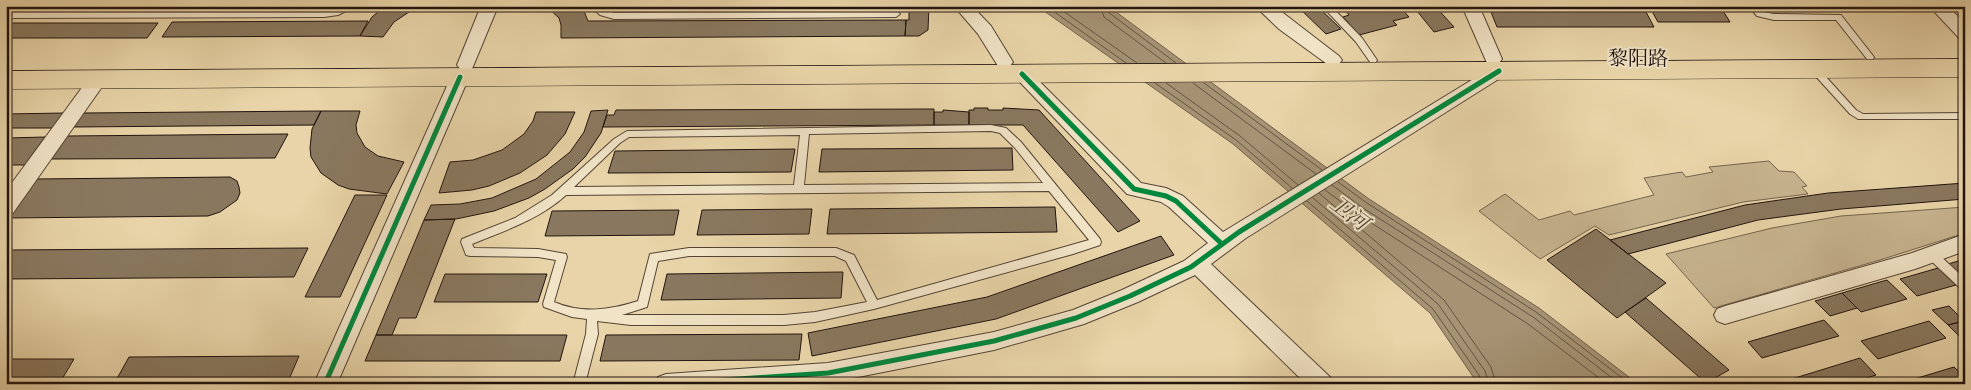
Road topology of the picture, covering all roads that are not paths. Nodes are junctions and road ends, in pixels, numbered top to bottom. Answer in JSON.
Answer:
{"nodes":[{"id":1,"x":78,"y":6,"type":"edge"},
{"id":2,"x":352,"y":6,"type":"edge"},
{"id":3,"x":490,"y":6,"type":"edge"},
{"id":4,"x":594,"y":6,"type":"edge"},
{"id":5,"x":962,"y":6,"type":"edge"},
{"id":6,"x":1263,"y":6,"type":"edge"},
{"id":7,"x":1326,"y":6,"type":"edge"},
{"id":8,"x":1470,"y":6,"type":"edge"},
{"id":9,"x":1752,"y":6,"type":"edge"},
{"id":10,"x":1937,"y":6,"type":"edge"},
{"id":11,"x":896,"y":14,"type":"dead end"},
{"id":12,"x":6,"y":15,"type":"edge"},
{"id":13,"x":71,"y":15,"type":"junction"},
{"id":14,"x":1965,"y":34,"type":"edge"},
{"id":15,"x":1870,"y":56,"type":"junction"},
{"id":16,"x":1965,"y":56,"type":"edge"},
{"id":17,"x":1373,"y":60,"type":"junction"},
{"id":18,"x":1321,"y":64,"type":"junction"},
{"id":19,"x":1496,"y":65,"type":"junction"},
{"id":20,"x":6,"y":67,"type":"edge"},
{"id":21,"x":1022,"y":68,"type":"junction"},
{"id":22,"x":1965,"y":68,"type":"edge"},
{"id":23,"x":1814,"y":69,"type":"junction"},
{"id":24,"x":462,"y":71,"type":"junction"},
{"id":25,"x":98,"y":79,"type":"junction"},
{"id":26,"x":6,"y":80,"type":"edge"},
{"id":27,"x":1965,"y":116,"type":"edge"},
{"id":28,"x":805,"y":131,"type":"junction"},
{"id":29,"x":1052,"y":187,"type":"junction"},
{"id":30,"x":799,"y":189,"type":"junction"},
{"id":31,"x":564,"y":191,"type":"junction"},
{"id":32,"x":6,"y":207,"type":"edge"},
{"id":33,"x":1965,"y":242,"type":"edge"},
{"id":34,"x":1222,"y":244,"type":"junction"},
{"id":35,"x":1931,"y":254,"type":"junction"},
{"id":36,"x":1197,"y":263,"type":"junction"},
{"id":37,"x":1965,"y":286,"type":"edge"},
{"id":38,"x":874,"y":304,"type":"junction"},
{"id":39,"x":592,"y":316,"type":"junction"},
{"id":40,"x":1725,"y":316,"type":"dead end"},
{"id":41,"x":325,"y":384,"type":"edge"},
{"id":42,"x":579,"y":384,"type":"edge"},
{"id":43,"x":666,"y":384,"type":"edge"},
{"id":44,"x":1322,"y":384,"type":"edge"}],
"edges":[{"from":1,"to":13,"type":"lane"},
{"from":2,"to":13,"type":"lane"},
{"from":3,"to":24,"type":"street"},
{"from":4,"to":11,"type":"lane"},
{"from":5,"to":21,"type":"street"},
{"from":6,"to":18,"type":"street"},
{"from":7,"to":17,"type":"lane"},
{"from":8,"to":19,"type":"street"},
{"from":9,"to":15,"type":"lane"},
{"from":10,"to":14,"type":"street"},
{"from":12,"to":13,"type":"lane"},
{"from":15,"to":16,"type":"main road","name":"黎阳路"},
{"from":15,"to":19,"type":"main road","name":"黎阳路"},
{"from":17,"to":18,"type":"main road","name":"黎阳路"},
{"from":17,"to":19,"type":"main road","name":"黎阳路"},
{"from":18,"to":19,"type":"main road","name":"黎阳路"},
{"from":18,"to":21,"type":"main road"},
{"from":19,"to":23,"type":"main road","name":"黎阳路"},
{"from":19,"to":34,"type":"street"},
{"from":20,"to":24,"type":"main road"},
{"from":21,"to":24,"type":"main road"},
{"from":21,"to":34,"type":"street"},
{"from":22,"to":23,"type":"main road","name":"黎阳路"},
{"from":23,"to":27,"type":"lane"},
{"from":24,"to":25,"type":"main road"},
{"from":24,"to":41,"type":"street"},
{"from":25,"to":26,"type":"main road"},
{"from":25,"to":32,"type":"street"},
{"from":28,"to":29,"type":"lane"},
{"from":28,"to":30,"type":"lane"},
{"from":28,"to":31,"type":"lane"},
{"from":29,"to":30,"type":"lane"},
{"from":29,"to":38,"type":"lane"},
{"from":30,"to":31,"type":"lane"},
{"from":31,"to":39,"type":"lane"},
{"from":33,"to":35,"type":"street"},
{"from":34,"to":36,"type":"street"},
{"from":35,"to":37,"type":"lane"},
{"from":35,"to":40,"type":"street"},
{"from":36,"to":43,"type":"street"},
{"from":36,"to":44,"type":"street"},
{"from":38,"to":39,"type":"lane"},
{"from":38,"to":39,"type":"lane"},
{"from":39,"to":42,"type":"lane"}]}
